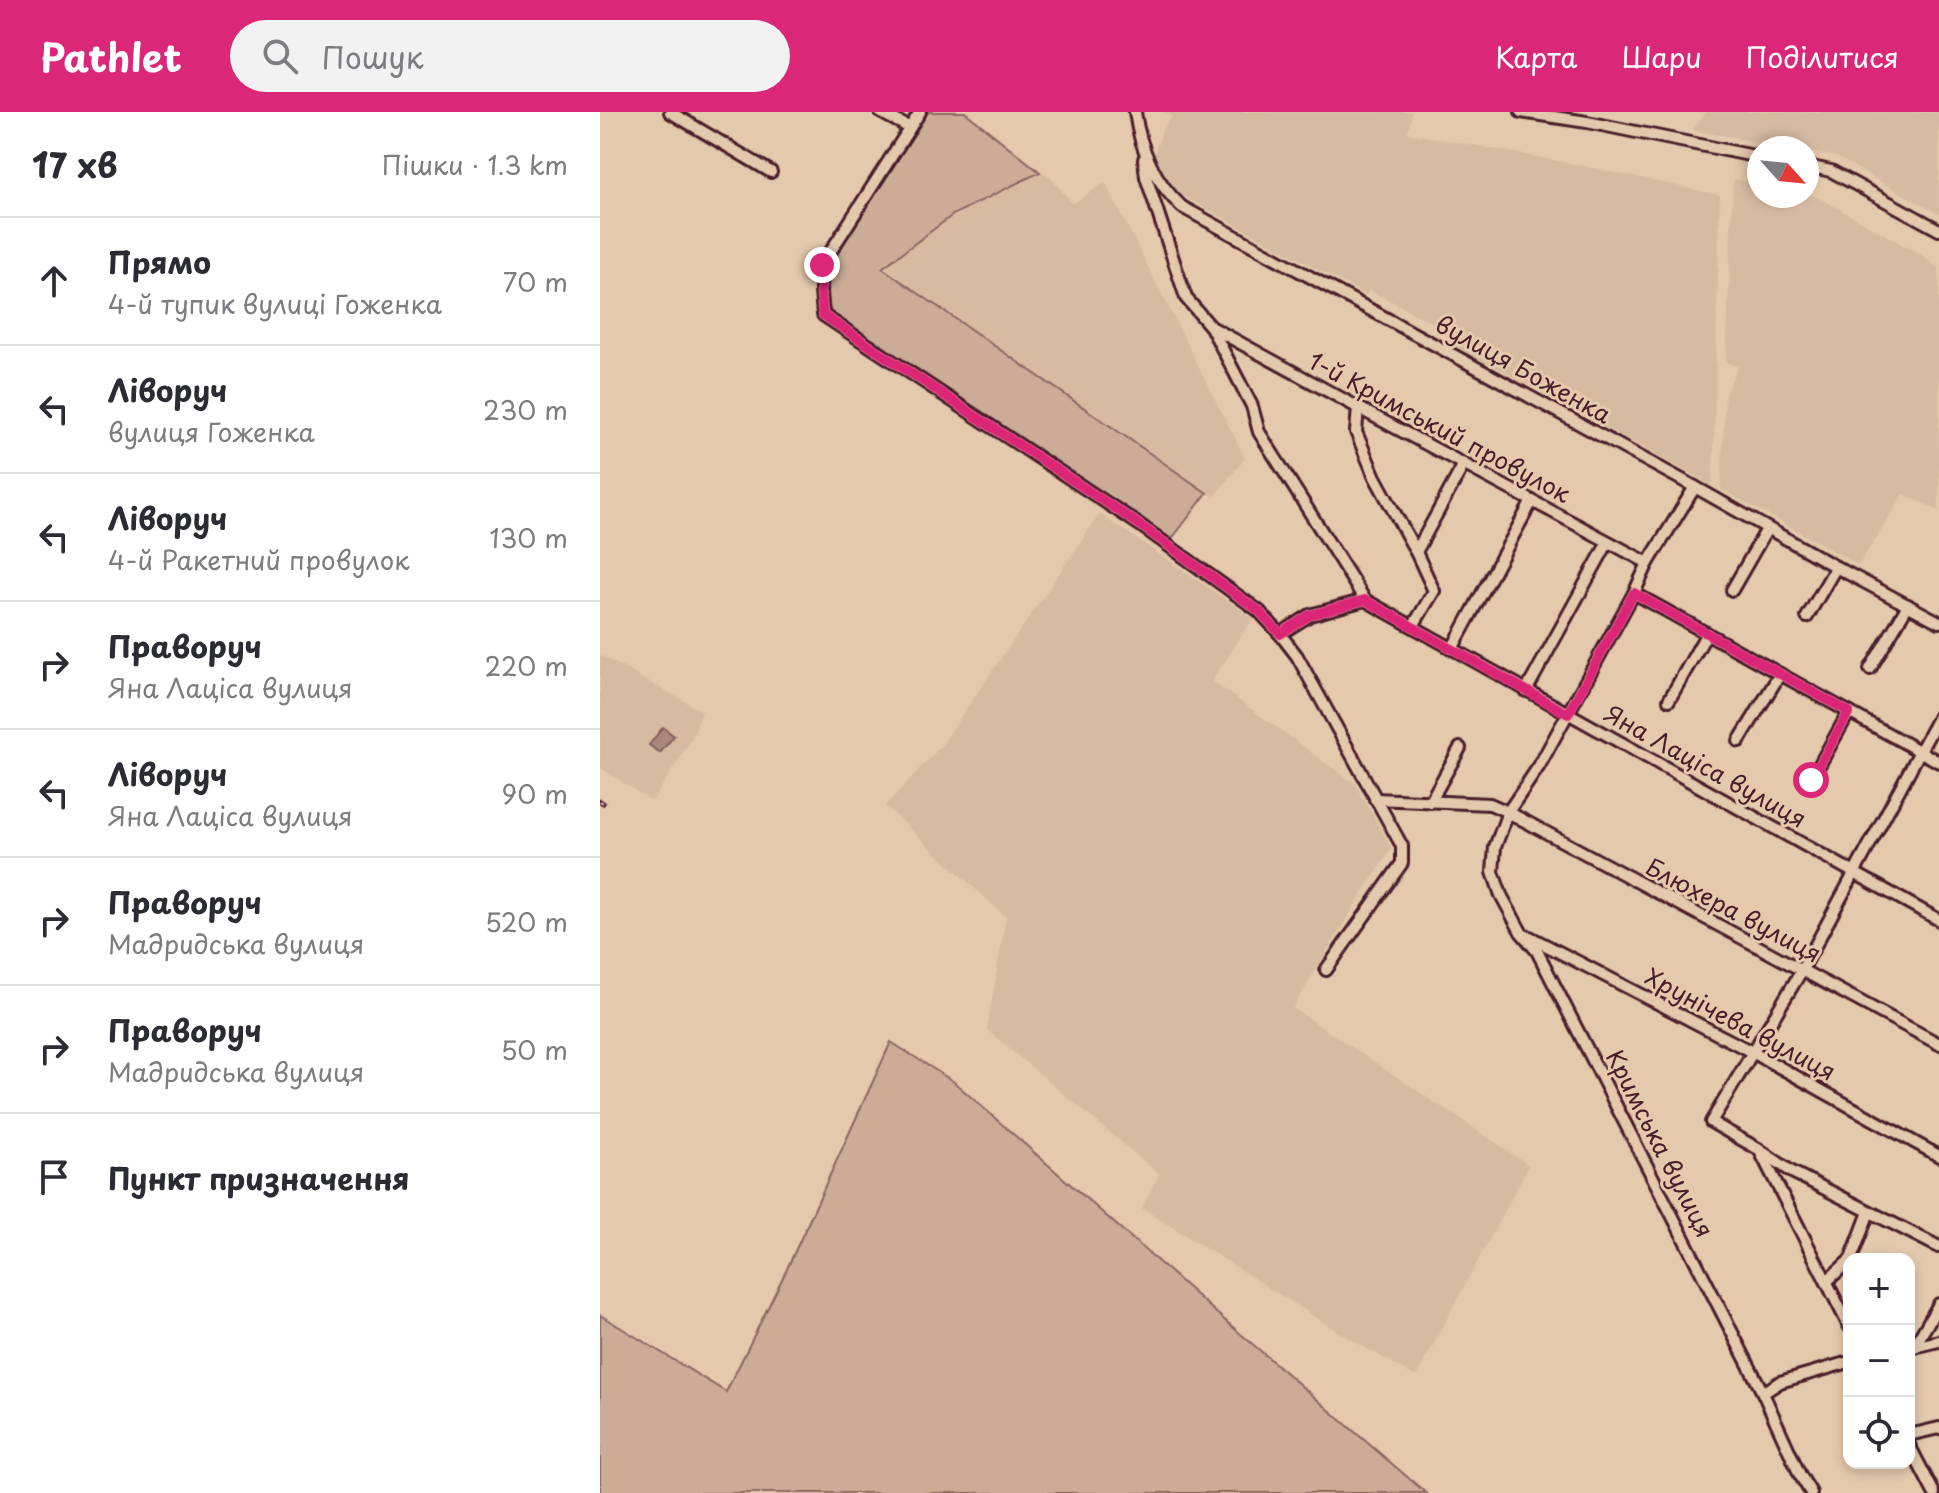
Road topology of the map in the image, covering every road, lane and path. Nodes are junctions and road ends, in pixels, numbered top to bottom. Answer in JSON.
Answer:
{"nodes":[{"id":1,"x":670,"y":112,"type":"edge"},
{"id":2,"x":880,"y":112,"type":"edge"},
{"id":3,"x":920,"y":112,"type":"edge"},
{"id":4,"x":1135,"y":112,"type":"edge"},
{"id":5,"x":1521,"y":112,"type":"edge"},
{"id":6,"x":910,"y":128,"type":"junction"},
{"id":7,"x":1144,"y":152,"type":"junction"},
{"id":8,"x":1747,"y":155,"type":"edge"},
{"id":9,"x":1819,"y":168,"type":"edge"},
{"id":10,"x":771,"y":172,"type":"dead end"},
{"id":11,"x":1939,"y":230,"type":"edge"},
{"id":12,"x":1211,"y":327,"type":"junction"},
{"id":13,"x":1358,"y":407,"type":"junction"},
{"id":14,"x":1464,"y":464,"type":"junction"},
{"id":15,"x":1695,"y":487,"type":"junction"},
{"id":16,"x":1532,"y":501,"type":"junction"},
{"id":17,"x":1767,"y":529,"type":"junction"},
{"id":18,"x":1608,"y":542,"type":"junction"},
{"id":19,"x":1416,"y":552,"type":"junction"},
{"id":20,"x":1648,"y":563,"type":"junction"},
{"id":21,"x":1836,"y":567,"type":"junction"},
{"id":22,"x":1732,"y":590,"type":"dead end"},
{"id":23,"x":1634,"y":593,"type":"junction"},
{"id":24,"x":1365,"y":600,"type":"junction"},
{"id":25,"x":1908,"y":605,"type":"junction"},
{"id":26,"x":1807,"y":617,"type":"dead end"},
{"id":27,"x":1939,"y":622,"type":"edge"},
{"id":28,"x":1413,"y":626,"type":"junction"},
{"id":29,"x":1707,"y":633,"type":"junction"},
{"id":30,"x":1280,"y":634,"type":"junction"},
{"id":31,"x":1452,"y":649,"type":"junction"},
{"id":32,"x":1870,"y":669,"type":"dead end"},
{"id":33,"x":1780,"y":674,"type":"junction"},
{"id":34,"x":1526,"y":691,"type":"junction"},
{"id":35,"x":1669,"y":700,"type":"dead end"},
{"id":36,"x":1849,"y":712,"type":"junction"},
{"id":37,"x":1568,"y":714,"type":"junction"},
{"id":38,"x":1939,"y":716,"type":"edge"},
{"id":39,"x":1739,"y":741,"type":"dead end"},
{"id":40,"x":1460,"y":748,"type":"dead end"},
{"id":41,"x":1919,"y":751,"type":"junction"},
{"id":42,"x":1939,"y":762,"type":"edge"},
{"id":43,"x":1811,"y":780,"type":"dead end"},
{"id":44,"x":1375,"y":799,"type":"junction"},
{"id":45,"x":1430,"y":802,"type":"junction"},
{"id":46,"x":1508,"y":812,"type":"junction"},
{"id":47,"x":1854,"y":874,"type":"junction"},
{"id":48,"x":1939,"y":920,"type":"edge"},
{"id":49,"x":1521,"y":932,"type":"junction"},
{"id":50,"x":1326,"y":970,"type":"dead end"},
{"id":51,"x":1802,"y":970,"type":"junction"},
{"id":52,"x":1939,"y":1044,"type":"edge"},
{"id":53,"x":1754,"y":1053,"type":"junction"},
{"id":54,"x":1760,"y":1150,"type":"junction"},
{"id":55,"x":1939,"y":1156,"type":"edge"},
{"id":56,"x":1869,"y":1212,"type":"junction"},
{"id":57,"x":1939,"y":1247,"type":"edge"},
{"id":58,"x":1853,"y":1253,"type":"edge"},
{"id":59,"x":1843,"y":1266,"type":"edge"},
{"id":60,"x":1827,"y":1281,"type":"junction"},
{"id":61,"x":1939,"y":1304,"type":"edge"},
{"id":62,"x":1849,"y":1325,"type":"edge"},
{"id":63,"x":1939,"y":1341,"type":"edge"},
{"id":64,"x":1915,"y":1343,"type":"edge"},
{"id":65,"x":1915,"y":1347,"type":"edge"},
{"id":66,"x":1843,"y":1364,"type":"edge"},
{"id":67,"x":1763,"y":1393,"type":"junction"},
{"id":68,"x":1939,"y":1428,"type":"edge"},
{"id":69,"x":1915,"y":1434,"type":"edge"},
{"id":70,"x":1915,"y":1457,"type":"edge"},
{"id":71,"x":1811,"y":1493,"type":"edge"},
{"id":72,"x":1934,"y":1493,"type":"edge"}],
"edges":[{"from":1,"to":10,"type":"street"},
{"from":2,"to":6,"type":"street"},
{"from":3,"to":6,"type":"street"},
{"from":4,"to":7,"type":"street","name":"вулиця Боженка"},
{"from":5,"to":8,"type":"street"},
{"from":6,"to":30,"type":"street"},
{"from":7,"to":12,"type":"street"},
{"from":7,"to":15,"type":"street","name":"вулиця Боженка"},
{"from":9,"to":11,"type":"street"},
{"from":12,"to":13,"type":"street","name":"1-й Кримський провулок"},
{"from":12,"to":24,"type":"street"},
{"from":13,"to":14,"type":"street","name":"1-й Кримський провулок"},
{"from":13,"to":19,"type":"street"},
{"from":14,"to":16,"type":"street","name":"1-й Кримський провулок"},
{"from":14,"to":19,"type":"street"},
{"from":15,"to":17,"type":"street","name":"вулиця Боженка"},
{"from":15,"to":20,"type":"street","name":"Кримська вулиця"},
{"from":16,"to":18,"type":"street","name":"1-й Кримський провулок"},
{"from":16,"to":31,"type":"street"},
{"from":17,"to":21,"type":"street","name":"вулиця Боженка"},
{"from":17,"to":22,"type":"street"},
{"from":18,"to":20,"type":"street","name":"1-й Кримський провулок"},
{"from":18,"to":34,"type":"street"},
{"from":19,"to":28,"type":"street"},
{"from":20,"to":23,"type":"street","name":"Кримська вулиця"},
{"from":21,"to":25,"type":"street","name":"вулиця Боженка"},
{"from":21,"to":26,"type":"street"},
{"from":23,"to":29,"type":"street"},
{"from":23,"to":37,"type":"street","name":"Кримська вулиця"},
{"from":24,"to":28,"type":"street","name":"Яна Лаціса вулиця"},
{"from":24,"to":30,"type":"street"},
{"from":25,"to":27,"type":"street","name":"вулиця Боженка"},
{"from":25,"to":32,"type":"street"},
{"from":28,"to":31,"type":"street","name":"Яна Лаціса вулиця"},
{"from":29,"to":33,"type":"street"},
{"from":29,"to":35,"type":"street"},
{"from":30,"to":44,"type":"street"},
{"from":31,"to":34,"type":"street","name":"Яна Лаціса вулиця"},
{"from":33,"to":36,"type":"street"},
{"from":33,"to":39,"type":"street"},
{"from":34,"to":37,"type":"street","name":"Яна Лаціса вулиця"},
{"from":36,"to":41,"type":"street"},
{"from":36,"to":43,"type":"street"},
{"from":37,"to":46,"type":"street","name":"Кримська вулиця"},
{"from":37,"to":47,"type":"street","name":"Яна Лаціса вулиця"},
{"from":38,"to":41,"type":"street"},
{"from":40,"to":45,"type":"street"},
{"from":41,"to":42,"type":"street"},
{"from":41,"to":47,"type":"street"},
{"from":44,"to":45,"type":"street","name":"Блюхера вулиця"},
{"from":44,"to":50,"type":"street"},
{"from":45,"to":46,"type":"street","name":"Блюхера вулиця"},
{"from":46,"to":49,"type":"street","name":"Кримська вулиця"},
{"from":46,"to":51,"type":"street","name":"Блюхера вулиця"},
{"from":47,"to":48,"type":"street","name":"Яна Лаціса вулиця"},
{"from":47,"to":51,"type":"street"},
{"from":49,"to":53,"type":"street","name":"Хрунічева вулиця"},
{"from":49,"to":67,"type":"street","name":"Кримська вулиця"},
{"from":51,"to":52,"type":"street","name":"Блюхера вулиця"},
{"from":51,"to":53,"type":"street"},
{"from":53,"to":54,"type":"street"},
{"from":53,"to":55,"type":"street","name":"Хрунічева вулиця"},
{"from":54,"to":56,"type":"street"},
{"from":54,"to":60,"type":"street"},
{"from":56,"to":57,"type":"street"},
{"from":56,"to":58,"type":"street"},
{"from":59,"to":60,"type":"street"},
{"from":60,"to":62,"type":"street"},
{"from":61,"to":64,"type":"street"},
{"from":63,"to":65,"type":"street"},
{"from":66,"to":67,"type":"street"},
{"from":67,"to":71,"type":"street","name":"Кримська вулиця"},
{"from":68,"to":69,"type":"street"},
{"from":70,"to":72,"type":"street"}]}
